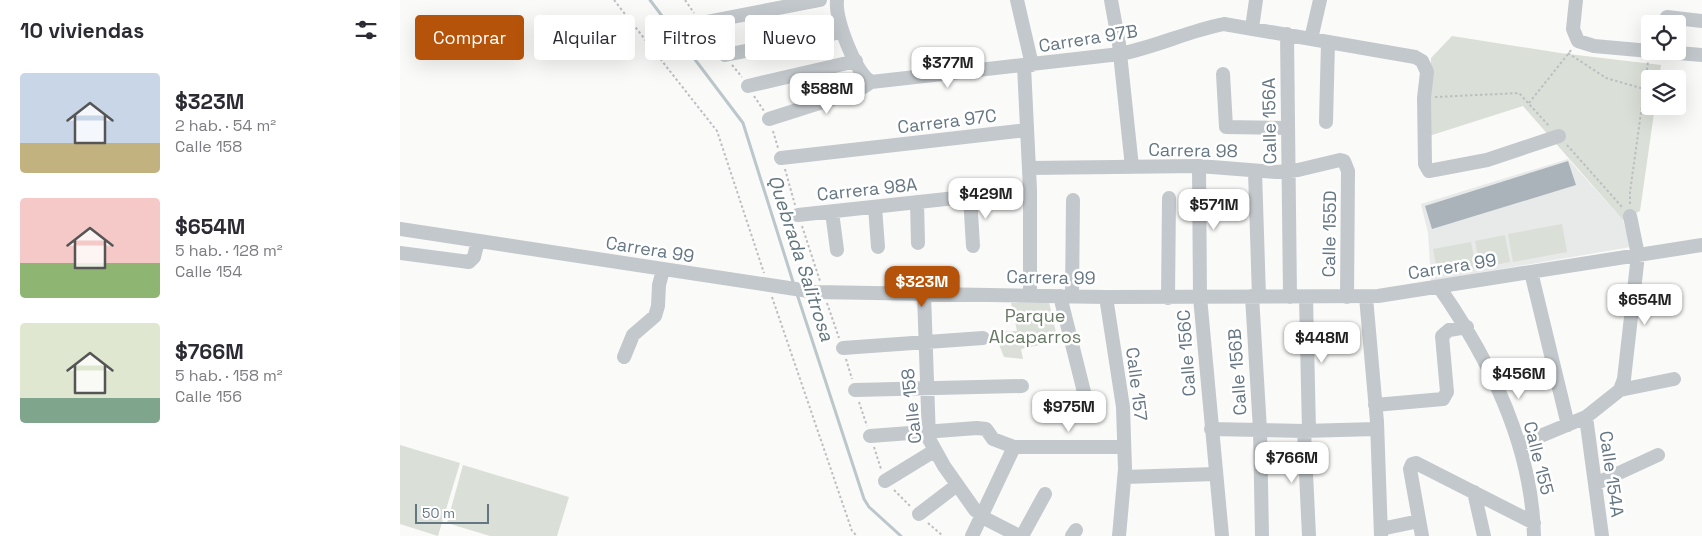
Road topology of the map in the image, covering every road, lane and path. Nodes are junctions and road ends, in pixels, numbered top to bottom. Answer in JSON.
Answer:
{"nodes":[{"id":1,"x":614,"y":0,"type":"edge"},
{"id":2,"x":685,"y":0,"type":"edge"},
{"id":3,"x":820,"y":0,"type":"edge"},
{"id":4,"x":836,"y":0,"type":"edge"},
{"id":5,"x":1016,"y":0,"type":"edge"},
{"id":6,"x":1111,"y":0,"type":"edge"},
{"id":7,"x":1256,"y":0,"type":"edge"},
{"id":8,"x":1320,"y":0,"type":"edge"},
{"id":9,"x":1576,"y":0,"type":"edge"},
{"id":10,"x":695,"y":15,"type":"edge"},
{"id":11,"x":735,"y":16,"type":"edge"},
{"id":12,"x":1686,"y":19,"type":"edge"},
{"id":13,"x":1702,"y":20,"type":"edge"},
{"id":14,"x":1252,"y":28,"type":"junction"},
{"id":15,"x":842,"y":32,"type":"junction"},
{"id":16,"x":1287,"y":34,"type":"junction"},
{"id":17,"x":1311,"y":39,"type":"junction"},
{"id":18,"x":1578,"y":41,"type":"junction"},
{"id":19,"x":1328,"y":42,"type":"junction"},
{"id":20,"x":1641,"y":50,"type":"edge"},
{"id":21,"x":735,"y":53,"type":"edge"},
{"id":22,"x":1568,"y":53,"type":"junction"},
{"id":23,"x":1120,"y":54,"type":"junction"},
{"id":24,"x":1686,"y":54,"type":"edge"},
{"id":25,"x":1702,"y":55,"type":"edge"},
{"id":26,"x":729,"y":60,"type":"edge"},
{"id":27,"x":856,"y":61,"type":"junction"},
{"id":28,"x":1028,"y":66,"type":"junction"},
{"id":29,"x":1223,"y":74,"type":"dead end"},
{"id":30,"x":871,"y":82,"type":"junction"},
{"id":31,"x":748,"y":86,"type":"junction"},
{"id":32,"x":1641,"y":88,"type":"edge"},
{"id":33,"x":1529,"y":103,"type":"dead end"},
{"id":34,"x":1641,"y":111,"type":"edge"},
{"id":35,"x":769,"y":119,"type":"junction"},
{"id":36,"x":1326,"y":122,"type":"dead end"},
{"id":37,"x":1288,"y":128,"type":"junction"},
{"id":38,"x":1028,"y":130,"type":"junction"},
{"id":39,"x":1559,"y":136,"type":"dead end"},
{"id":40,"x":781,"y":158,"type":"junction"},
{"id":41,"x":1199,"y":166,"type":"junction"},
{"id":42,"x":1132,"y":167,"type":"junction"},
{"id":43,"x":1029,"y":168,"type":"junction"},
{"id":44,"x":1255,"y":170,"type":"junction"},
{"id":45,"x":1288,"y":171,"type":"junction"},
{"id":46,"x":1348,"y":171,"type":"joint"},
{"id":47,"x":1030,"y":190,"type":"junction"},
{"id":48,"x":970,"y":196,"type":"junction"},
{"id":49,"x":1168,"y":198,"type":"dead end"},
{"id":50,"x":1073,"y":200,"type":"dead end"},
{"id":51,"x":917,"y":202,"type":"junction"},
{"id":52,"x":875,"y":207,"type":"junction"},
{"id":53,"x":832,"y":212,"type":"junction"},
{"id":54,"x":798,"y":215,"type":"junction"},
{"id":55,"x":1630,"y":216,"type":"joint"},
{"id":56,"x":400,"y":228,"type":"edge"},
{"id":57,"x":478,"y":241,"type":"junction"},
{"id":58,"x":918,"y":243,"type":"dead end"},
{"id":59,"x":1702,"y":245,"type":"edge"},
{"id":60,"x":973,"y":246,"type":"dead end"},
{"id":61,"x":878,"y":247,"type":"dead end"},
{"id":62,"x":837,"y":250,"type":"dead end"},
{"id":63,"x":400,"y":253,"type":"edge"},
{"id":64,"x":1638,"y":255,"type":"junction"},
{"id":65,"x":663,"y":270,"type":"junction"},
{"id":66,"x":1531,"y":272,"type":"junction"},
{"id":67,"x":773,"y":287,"type":"junction"},
{"id":68,"x":1439,"y":287,"type":"junction"},
{"id":69,"x":819,"y":292,"type":"junction"},
{"id":70,"x":924,"y":294,"type":"junction"},
{"id":71,"x":1030,"y":295,"type":"junction"},
{"id":72,"x":1066,"y":296,"type":"junction"},
{"id":73,"x":1106,"y":297,"type":"junction"},
{"id":74,"x":1200,"y":297,"type":"junction"},
{"id":75,"x":1255,"y":297,"type":"junction"},
{"id":76,"x":1290,"y":297,"type":"junction"},
{"id":77,"x":1306,"y":297,"type":"junction"},
{"id":78,"x":1347,"y":297,"type":"junction"},
{"id":79,"x":1366,"y":297,"type":"junction"},
{"id":80,"x":1168,"y":298,"type":"junction"},
{"id":81,"x":1467,"y":327,"type":"junction"},
{"id":82,"x":983,"y":338,"type":"dead end"},
{"id":83,"x":924,"y":344,"type":"junction"},
{"id":84,"x":842,"y":348,"type":"junction"},
{"id":85,"x":624,"y":357,"type":"dead end"},
{"id":86,"x":1674,"y":379,"type":"dead end"},
{"id":87,"x":1022,"y":386,"type":"dead end"},
{"id":88,"x":926,"y":388,"type":"junction"},
{"id":89,"x":855,"y":390,"type":"junction"},
{"id":90,"x":1620,"y":390,"type":"junction"},
{"id":91,"x":1375,"y":405,"type":"junction"},
{"id":92,"x":1090,"y":416,"type":"dead end"},
{"id":93,"x":1586,"y":418,"type":"junction"},
{"id":94,"x":1568,"y":425,"type":"junction"},
{"id":95,"x":1211,"y":429,"type":"junction"},
{"id":96,"x":1376,"y":429,"type":"junction"},
{"id":97,"x":1260,"y":430,"type":"junction"},
{"id":98,"x":928,"y":431,"type":"junction"},
{"id":99,"x":1306,"y":431,"type":"junction"},
{"id":100,"x":870,"y":436,"type":"junction"},
{"id":101,"x":1520,"y":445,"type":"junction"},
{"id":102,"x":1014,"y":448,"type":"junction"},
{"id":103,"x":1124,"y":448,"type":"junction"},
{"id":104,"x":934,"y":451,"type":"junction"},
{"id":105,"x":1658,"y":455,"type":"dead end"},
{"id":106,"x":1215,"y":474,"type":"junction"},
{"id":107,"x":1125,"y":477,"type":"junction"},
{"id":108,"x":885,"y":481,"type":"junction"},
{"id":109,"x":1595,"y":484,"type":"junction"},
{"id":110,"x":957,"y":485,"type":"junction"},
{"id":111,"x":1474,"y":492,"type":"junction"},
{"id":112,"x":1045,"y":494,"type":"dead end"},
{"id":113,"x":919,"y":514,"type":"junction"},
{"id":114,"x":982,"y":516,"type":"junction"},
{"id":115,"x":1419,"y":521,"type":"junction"},
{"id":116,"x":1534,"y":529,"type":"edge"},
{"id":117,"x":1381,"y":533,"type":"edge"},
{"id":118,"x":857,"y":536,"type":"edge"},
{"id":119,"x":943,"y":536,"type":"edge"},
{"id":120,"x":972,"y":536,"type":"edge"},
{"id":121,"x":1021,"y":536,"type":"edge"},
{"id":122,"x":1119,"y":536,"type":"edge"},
{"id":123,"x":1222,"y":536,"type":"edge"},
{"id":124,"x":1262,"y":536,"type":"edge"},
{"id":125,"x":1309,"y":536,"type":"edge"},
{"id":126,"x":1422,"y":536,"type":"edge"},
{"id":127,"x":1484,"y":536,"type":"edge"},
{"id":128,"x":1602,"y":536,"type":"edge"}],
"edges":[{"from":1,"to":67,"type":"path"},
{"from":2,"to":10,"type":"path"},
{"from":3,"to":11,"type":"street"},
{"from":4,"to":15,"type":"street"},
{"from":5,"to":28,"type":"street"},
{"from":6,"to":23,"type":"street"},
{"from":7,"to":14,"type":"street"},
{"from":8,"to":17,"type":"street"},
{"from":9,"to":18,"type":"street"},
{"from":12,"to":13,"type":"street"},
{"from":14,"to":16,"type":"street","name":"Carrera 97B"},
{"from":14,"to":23,"type":"street","name":"Carrera 97B"},
{"from":15,"to":21,"type":"street"},
{"from":15,"to":27,"type":"street"},
{"from":16,"to":17,"type":"street","name":"Carrera 97B"},
{"from":16,"to":37,"type":"street","name":"Calle 156A"},
{"from":17,"to":19,"type":"street","name":"Carrera 97B"},
{"from":18,"to":20,"type":"street"},
{"from":18,"to":22,"type":"path"},
{"from":19,"to":36,"type":"street"},
{"from":19,"to":39,"type":"street","name":"Carrera 97B"},
{"from":22,"to":32,"type":"path"},
{"from":22,"to":33,"type":"path"},
{"from":23,"to":28,"type":"street","name":"Carrera 97B"},
{"from":23,"to":42,"type":"street"},
{"from":24,"to":25,"type":"street"},
{"from":26,"to":31,"type":"path"},
{"from":27,"to":30,"type":"street"},
{"from":27,"to":31,"type":"street"},
{"from":28,"to":30,"type":"street","name":"Carrera 97B"},
{"from":28,"to":38,"type":"street"},
{"from":29,"to":37,"type":"street"},
{"from":30,"to":35,"type":"street","name":"Carrera 97B"},
{"from":31,"to":35,"type":"path"},
{"from":34,"to":55,"type":"path"},
{"from":35,"to":40,"type":"path"},
{"from":37,"to":45,"type":"street","name":"Calle 156A"},
{"from":38,"to":40,"type":"street","name":"Carrera 97C"},
{"from":38,"to":43,"type":"street"},
{"from":40,"to":54,"type":"path"},
{"from":41,"to":42,"type":"street","name":"Carrera 98"},
{"from":41,"to":44,"type":"street","name":"Carrera 98"},
{"from":41,"to":74,"type":"street","name":"Calle 156C"},
{"from":42,"to":43,"type":"street","name":"Carrera 98"},
{"from":43,"to":47,"type":"street"},
{"from":44,"to":45,"type":"street","name":"Carrera 98"},
{"from":44,"to":75,"type":"street","name":"Calle 156B"},
{"from":45,"to":46,"type":"street","name":"Carrera 98"},
{"from":45,"to":76,"type":"street","name":"Calle 156A"},
{"from":46,"to":78,"type":"street","name":"Calle 155D"},
{"from":47,"to":48,"type":"street","name":"Carrera 98A"},
{"from":47,"to":71,"type":"street"},
{"from":48,"to":51,"type":"street","name":"Carrera 98A"},
{"from":48,"to":60,"type":"street"},
{"from":49,"to":80,"type":"street"},
{"from":50,"to":72,"type":"street"},
{"from":51,"to":52,"type":"street","name":"Carrera 98A"},
{"from":51,"to":58,"type":"street"},
{"from":52,"to":53,"type":"street","name":"Carrera 98A"},
{"from":52,"to":61,"type":"street"},
{"from":53,"to":54,"type":"street","name":"Carrera 98A"},
{"from":53,"to":62,"type":"street"},
{"from":54,"to":69,"type":"path"},
{"from":55,"to":64,"type":"street"},
{"from":56,"to":57,"type":"street","name":"Carrera 99"},
{"from":57,"to":63,"type":"street"},
{"from":57,"to":65,"type":"street","name":"Carrera 99"},
{"from":59,"to":64,"type":"street","name":"Carrera 99"},
{"from":64,"to":66,"type":"street","name":"Carrera 99"},
{"from":64,"to":90,"type":"street"},
{"from":65,"to":67,"type":"street","name":"Carrera 99"},
{"from":65,"to":85,"type":"street"},
{"from":66,"to":68,"type":"street","name":"Carrera 99"},
{"from":66,"to":94,"type":"street"},
{"from":67,"to":69,"type":"street","name":"Carrera 99"},
{"from":67,"to":118,"type":"path"},
{"from":68,"to":79,"type":"street","name":"Carrera 99"},
{"from":68,"to":81,"type":"street","name":"Calle 155"},
{"from":69,"to":70,"type":"street","name":"Carrera 99"},
{"from":69,"to":84,"type":"path"},
{"from":70,"to":71,"type":"street","name":"Carrera 99"},
{"from":70,"to":83,"type":"street","name":"Calle 158"},
{"from":71,"to":72,"type":"street","name":"Carrera 99"},
{"from":72,"to":73,"type":"street","name":"Carrera 99"},
{"from":72,"to":92,"type":"street"},
{"from":73,"to":80,"type":"street","name":"Carrera 99"},
{"from":73,"to":103,"type":"street","name":"Calle 157"},
{"from":74,"to":75,"type":"street","name":"Carrera 99"},
{"from":74,"to":80,"type":"street","name":"Carrera 99"},
{"from":74,"to":95,"type":"street","name":"Calle 156C"},
{"from":75,"to":76,"type":"street","name":"Carrera 99"},
{"from":75,"to":97,"type":"street","name":"Calle 156B"},
{"from":76,"to":77,"type":"street","name":"Carrera 99"},
{"from":77,"to":78,"type":"street","name":"Carrera 99"},
{"from":77,"to":99,"type":"street"},
{"from":78,"to":79,"type":"street","name":"Carrera 99"},
{"from":79,"to":91,"type":"street"},
{"from":81,"to":91,"type":"street"},
{"from":81,"to":101,"type":"street","name":"Calle 155"},
{"from":82,"to":83,"type":"street"},
{"from":83,"to":84,"type":"street"},
{"from":83,"to":88,"type":"street","name":"Calle 158"},
{"from":84,"to":89,"type":"path"},
{"from":86,"to":90,"type":"street"},
{"from":87,"to":88,"type":"street"},
{"from":88,"to":89,"type":"street"},
{"from":88,"to":98,"type":"street","name":"Calle 158"},
{"from":89,"to":100,"type":"path"},
{"from":90,"to":93,"type":"street"},
{"from":91,"to":96,"type":"street"},
{"from":93,"to":94,"type":"street"},
{"from":93,"to":109,"type":"street","name":"Calle 154A"},
{"from":94,"to":101,"type":"street"},
{"from":95,"to":97,"type":"street"},
{"from":95,"to":106,"type":"street","name":"Calle 156C"},
{"from":96,"to":99,"type":"street"},
{"from":96,"to":117,"type":"street"},
{"from":97,"to":99,"type":"street"},
{"from":97,"to":124,"type":"street","name":"Calle 156B"},
{"from":98,"to":100,"type":"street"},
{"from":98,"to":102,"type":"street"},
{"from":98,"to":104,"type":"street","name":"Calle 158"},
{"from":99,"to":125,"type":"street"},
{"from":100,"to":108,"type":"path"},
{"from":101,"to":116,"type":"street","name":"Calle 155"},
{"from":102,"to":103,"type":"street"},
{"from":102,"to":114,"type":"street"},
{"from":103,"to":107,"type":"street","name":"Calle 157"},
{"from":104,"to":108,"type":"street"},
{"from":104,"to":110,"type":"street","name":"Calle 158"},
{"from":105,"to":109,"type":"street"},
{"from":106,"to":107,"type":"street"},
{"from":106,"to":123,"type":"street","name":"Calle 156C"},
{"from":107,"to":122,"type":"street","name":"Calle 157"},
{"from":108,"to":113,"type":"path"},
{"from":109,"to":128,"type":"street","name":"Calle 154A"},
{"from":110,"to":113,"type":"street"},
{"from":110,"to":114,"type":"street","name":"Calle 158"},
{"from":111,"to":115,"type":"street"},
{"from":111,"to":116,"type":"street"},
{"from":111,"to":127,"type":"street"},
{"from":112,"to":121,"type":"street"},
{"from":113,"to":119,"type":"path"},
{"from":114,"to":120,"type":"street"},
{"from":114,"to":121,"type":"street","name":"Calle 158"},
{"from":115,"to":117,"type":"street"},
{"from":115,"to":126,"type":"street"}]}
